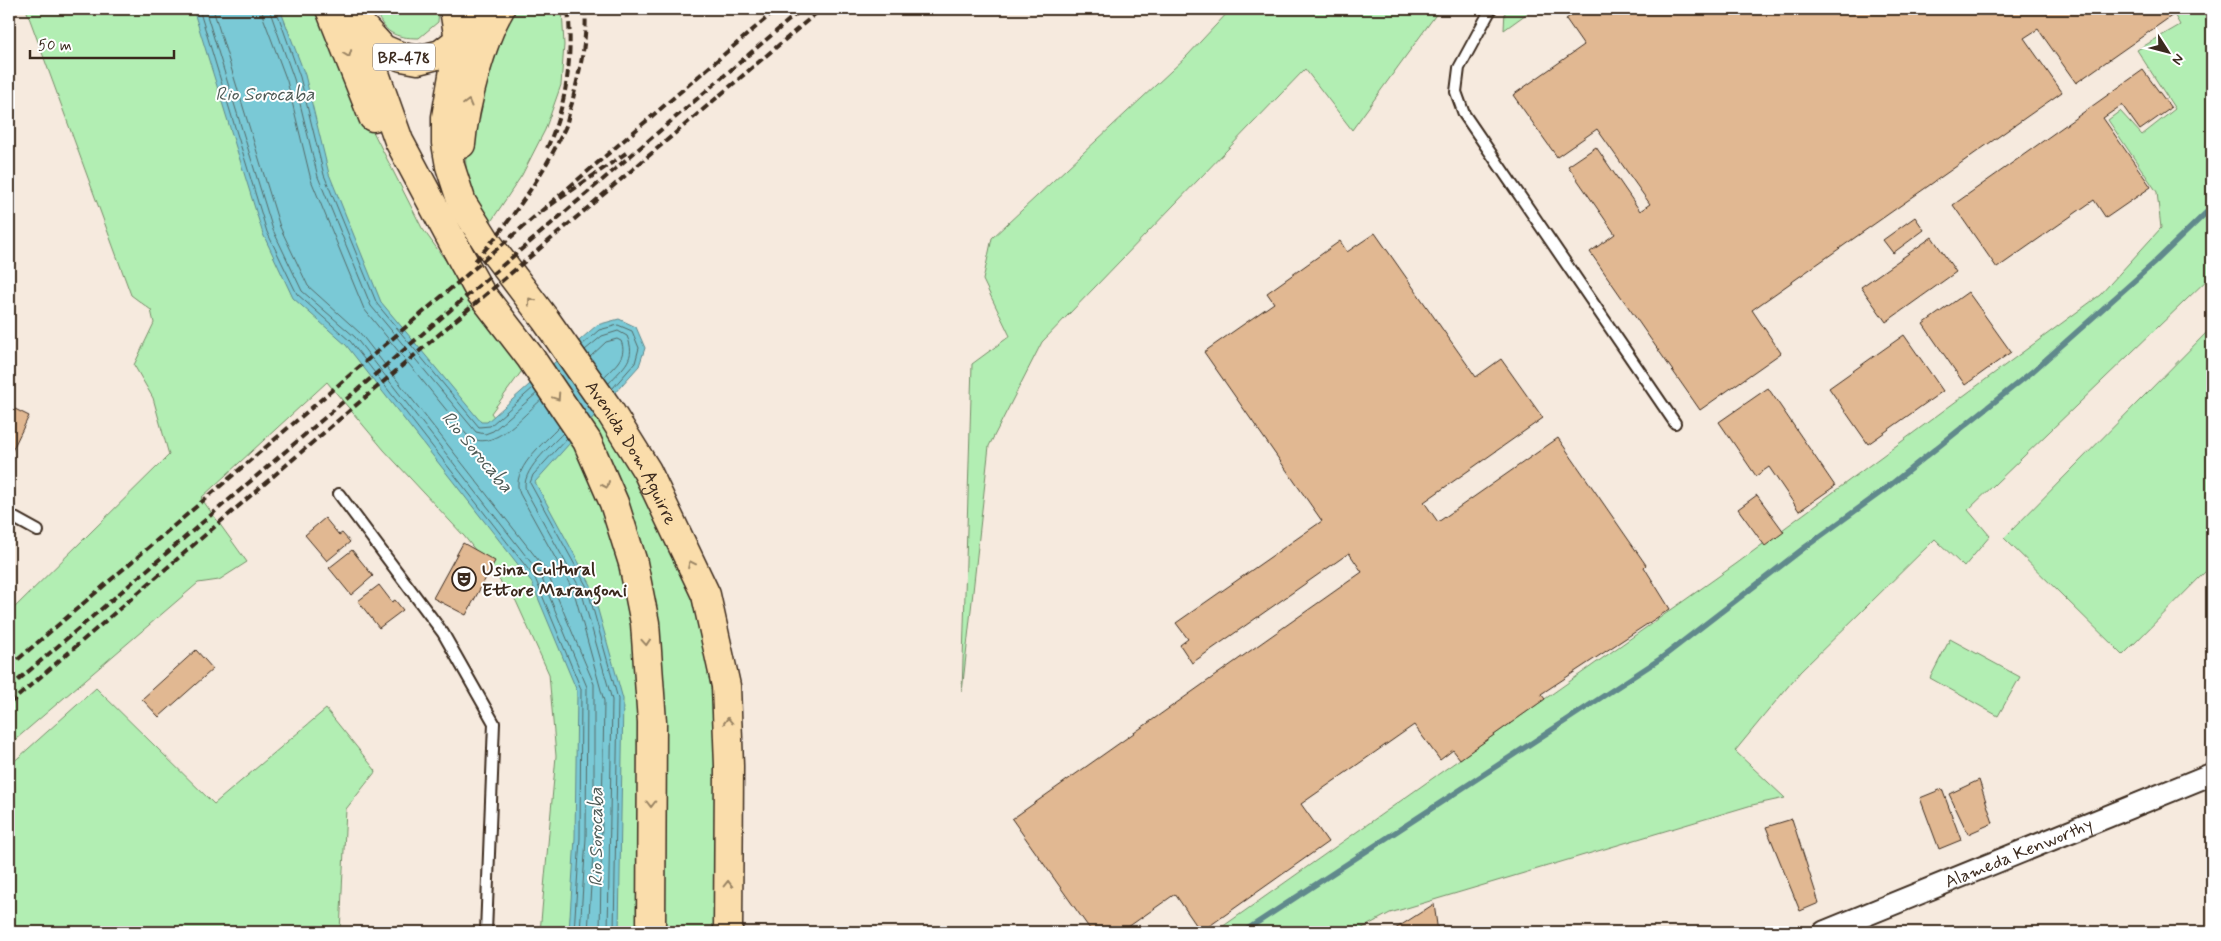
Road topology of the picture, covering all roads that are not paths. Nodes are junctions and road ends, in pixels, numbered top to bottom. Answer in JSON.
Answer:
{"nodes":[{"id":1,"x":330,"y":9,"type":"edge"},
{"id":2,"x":454,"y":9,"type":"edge"},
{"id":3,"x":488,"y":9,"type":"edge"},
{"id":4,"x":500,"y":9,"type":"edge"},
{"id":5,"x":1491,"y":9,"type":"edge"},
{"id":6,"x":354,"y":15,"type":"edge"},
{"id":7,"x":459,"y":40,"type":"junction"},
{"id":8,"x":462,"y":203,"type":"junction"},
{"id":9,"x":480,"y":292,"type":"junction"},
{"id":10,"x":1675,"y":424,"type":"dead end"},
{"id":11,"x":338,"y":494,"type":"dead end"},
{"id":12,"x":9,"y":515,"type":"edge"},
{"id":13,"x":38,"y":531,"type":"dead end"},
{"id":14,"x":2212,"y":774,"type":"edge"},
{"id":15,"x":1858,"y":926,"type":"edge"},
{"id":16,"x":486,"y":932,"type":"edge"},
{"id":17,"x":651,"y":932,"type":"edge"},
{"id":18,"x":728,"y":932,"type":"edge"},
{"id":19,"x":1824,"y":932,"type":"edge"}],
"edges":[{"from":1,"to":9,"type":"main road","one_way":true},
{"from":2,"to":7,"type":"main road","name":"Avenida Dom Aguirre"},
{"from":3,"to":7,"type":"main road","number":"BR-478"},
{"from":8,"to":4,"type":"main road","one_way":true},
{"from":5,"to":10,"type":"lane"},
{"from":6,"to":7,"type":"main road","number":"BR-478"},
{"from":6,"to":9,"type":"main road","name":"Avenida Dom Aguirre"},
{"from":7,"to":8,"type":"main road","name":"Avenida Dom Aguirre"},
{"from":18,"to":8,"type":"main road","name":"Avenida Dom Aguirre","one_way":true},
{"from":9,"to":17,"type":"main road","name":"Avenida Dom Aguirre","one_way":true},
{"from":11,"to":16,"type":"lane"},
{"from":12,"to":13,"type":"lane"},
{"from":14,"to":15,"type":"street","name":"Alameda Kenworthy"},
{"from":15,"to":19,"type":"street","name":"Alameda Kenworthy"}]}
